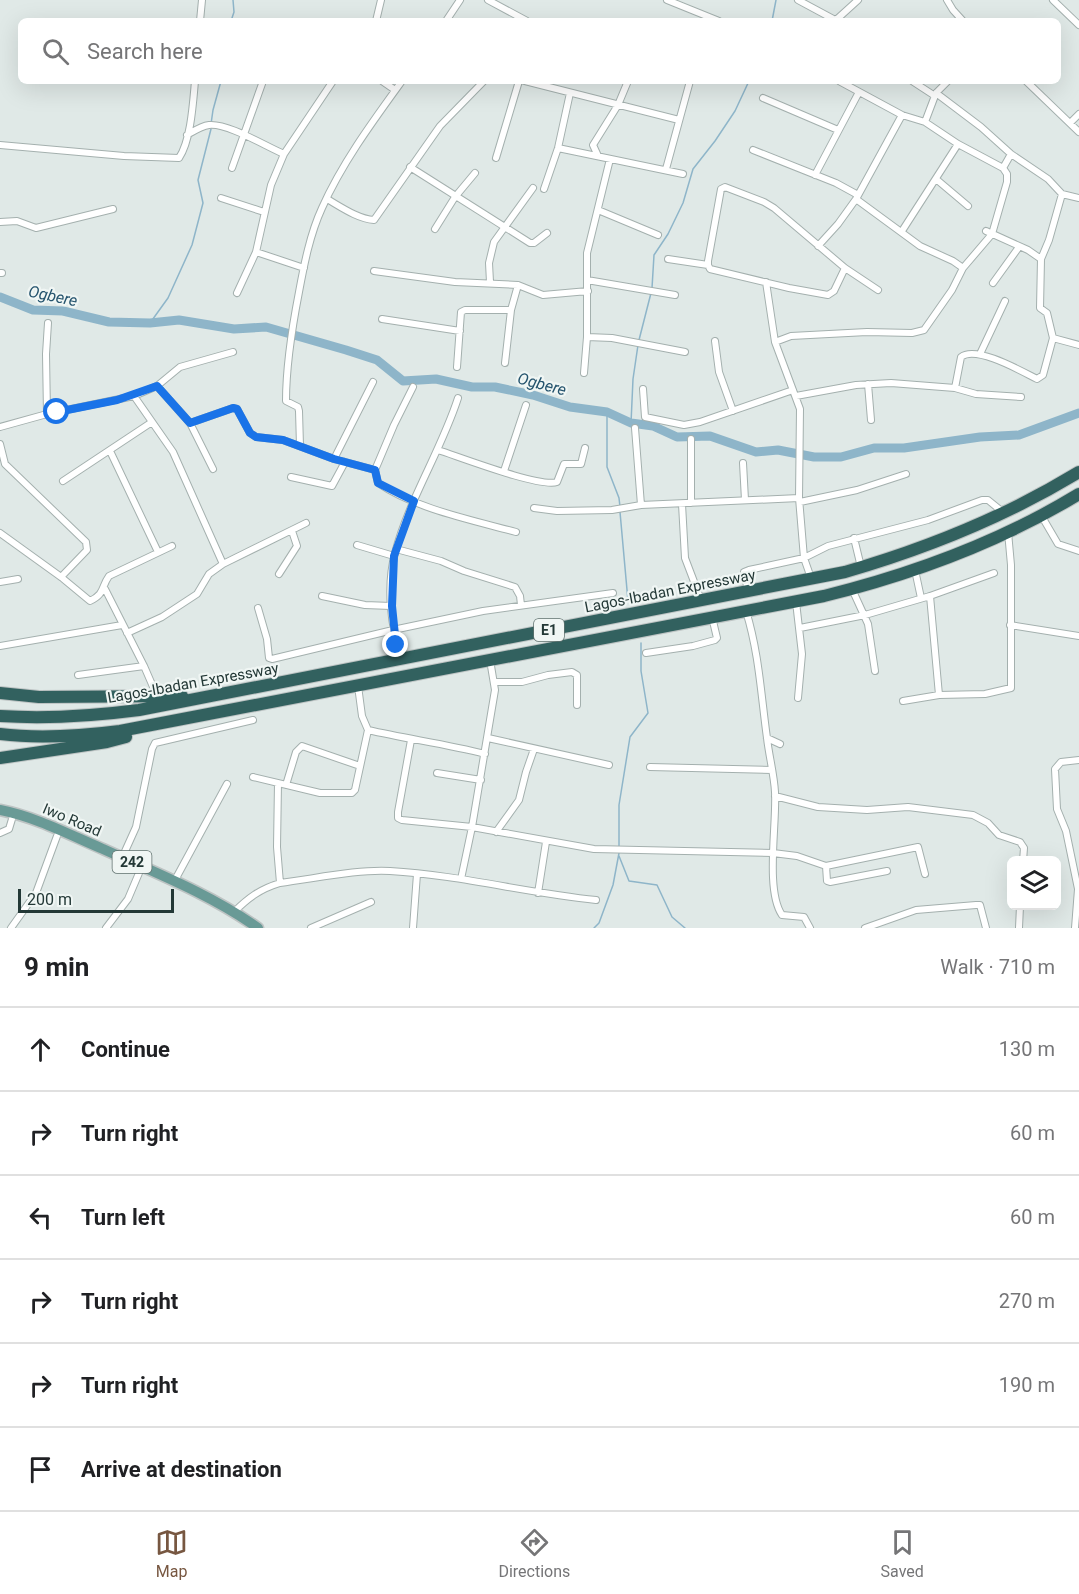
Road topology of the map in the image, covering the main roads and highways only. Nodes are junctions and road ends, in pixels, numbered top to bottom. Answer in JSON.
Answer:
{"nodes":[{"id":1,"x":1079,"y":472,"type":"edge"},
{"id":2,"x":1079,"y":494,"type":"edge"},
{"id":3,"x":0,"y":693,"type":"edge"},
{"id":4,"x":200,"y":698,"type":"junction"},
{"id":5,"x":0,"y":716,"type":"edge"},
{"id":6,"x":198,"y":718,"type":"junction"},
{"id":7,"x":0,"y":734,"type":"edge"},
{"id":8,"x":0,"y":758,"type":"edge"},
{"id":9,"x":0,"y":810,"type":"edge"},
{"id":10,"x":0,"y":817,"type":"edge"},
{"id":11,"x":246,"y":928,"type":"edge"},
{"id":12,"x":258,"y":928,"type":"edge"}],
"edges":[{"from":1,"to":4,"type":"highway","name":"Lagos-Ibadan Expressway","number":"E1"},
{"from":2,"to":6,"type":"highway","number":"E1"},
{"from":3,"to":4,"type":"highway"},
{"from":4,"to":5,"type":"highway","name":"Lagos-Ibadan Expressway","number":"E1"},
{"from":6,"to":7,"type":"highway","number":"E1"},
{"from":6,"to":8,"type":"highway"},
{"from":9,"to":12,"type":"main road","name":"Iwo Road","number":"242"},
{"from":10,"to":11,"type":"main road","name":"Iwo Road"}]}
